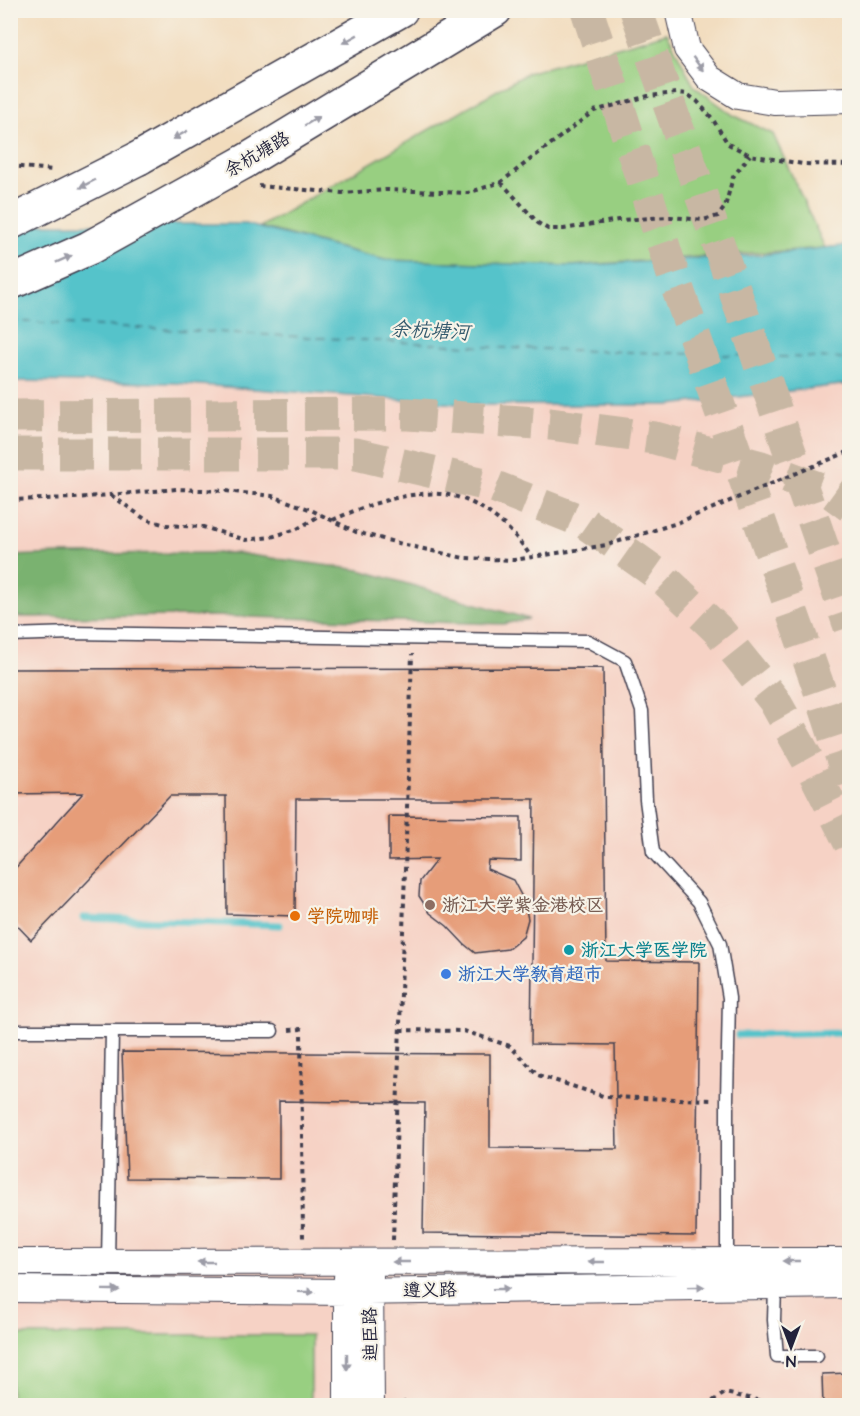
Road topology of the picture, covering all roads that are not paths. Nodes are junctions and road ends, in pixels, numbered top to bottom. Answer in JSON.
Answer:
{"nodes":[{"id":1,"x":401,"y":10,"type":"edge"},
{"id":2,"x":495,"y":10,"type":"edge"},
{"id":3,"x":678,"y":10,"type":"edge"},
{"id":4,"x":849,"y":100,"type":"edge"},
{"id":5,"x":10,"y":224,"type":"edge"},
{"id":6,"x":10,"y":283,"type":"edge"},
{"id":7,"x":10,"y":635,"type":"edge"},
{"id":8,"x":10,"y":1031,"type":"edge"},
{"id":9,"x":112,"y":1031,"type":"junction"},
{"id":10,"x":272,"y":1031,"type":"road end"},
{"id":11,"x":849,"y":1261,"type":"edge"},
{"id":12,"x":10,"y":1262,"type":"edge"},
{"id":13,"x":74,"y":1262,"type":"junction"},
{"id":14,"x":108,"y":1262,"type":"junction"},
{"id":15,"x":358,"y":1262,"type":"junction"},
{"id":16,"x":727,"y":1262,"type":"junction"},
{"id":17,"x":849,"y":1285,"type":"edge"},
{"id":18,"x":775,"y":1287,"type":"junction"},
{"id":19,"x":10,"y":1289,"type":"edge"},
{"id":20,"x":74,"y":1289,"type":"junction"},
{"id":21,"x":358,"y":1292,"type":"junction"},
{"id":22,"x":817,"y":1356,"type":"dead end"},
{"id":23,"x":347,"y":1406,"type":"edge"},
{"id":24,"x":371,"y":1406,"type":"edge"}],
"edges":[{"from":1,"to":5,"type":"main road","one_way":true,"bridge":true},
{"from":6,"to":2,"type":"main road","name":"余杭塘路","one_way":true,"bridge":true},
{"from":3,"to":4,"type":"street","one_way":true},
{"from":7,"to":16,"type":"lane"},
{"from":8,"to":9,"type":"lane"},
{"from":9,"to":10,"type":"lane"},
{"from":9,"to":14,"type":"lane"},
{"from":11,"to":16,"type":"street","name":"遵义路","one_way":true},
{"from":12,"to":13,"type":"street","name":"遵义路"},
{"from":13,"to":14,"type":"street","name":"遵义路"},
{"from":13,"to":20,"type":"street"},
{"from":15,"to":14,"type":"street","name":"遵义路","one_way":true},
{"from":16,"to":15,"type":"street","name":"遵义路","one_way":true},
{"from":15,"to":21,"type":"street","name":"迪臣路"},
{"from":17,"to":18,"type":"street","name":"遵义路"},
{"from":21,"to":18,"type":"street","name":"遵义路","one_way":true},
{"from":18,"to":22,"type":"lane"},
{"from":19,"to":20,"type":"street","name":"遵义路"},
{"from":20,"to":21,"type":"street","name":"遵义路","one_way":true},
{"from":21,"to":23,"type":"street","name":"迪臣路","one_way":true},
{"from":21,"to":24,"type":"street","name":"迪臣路"}]}
